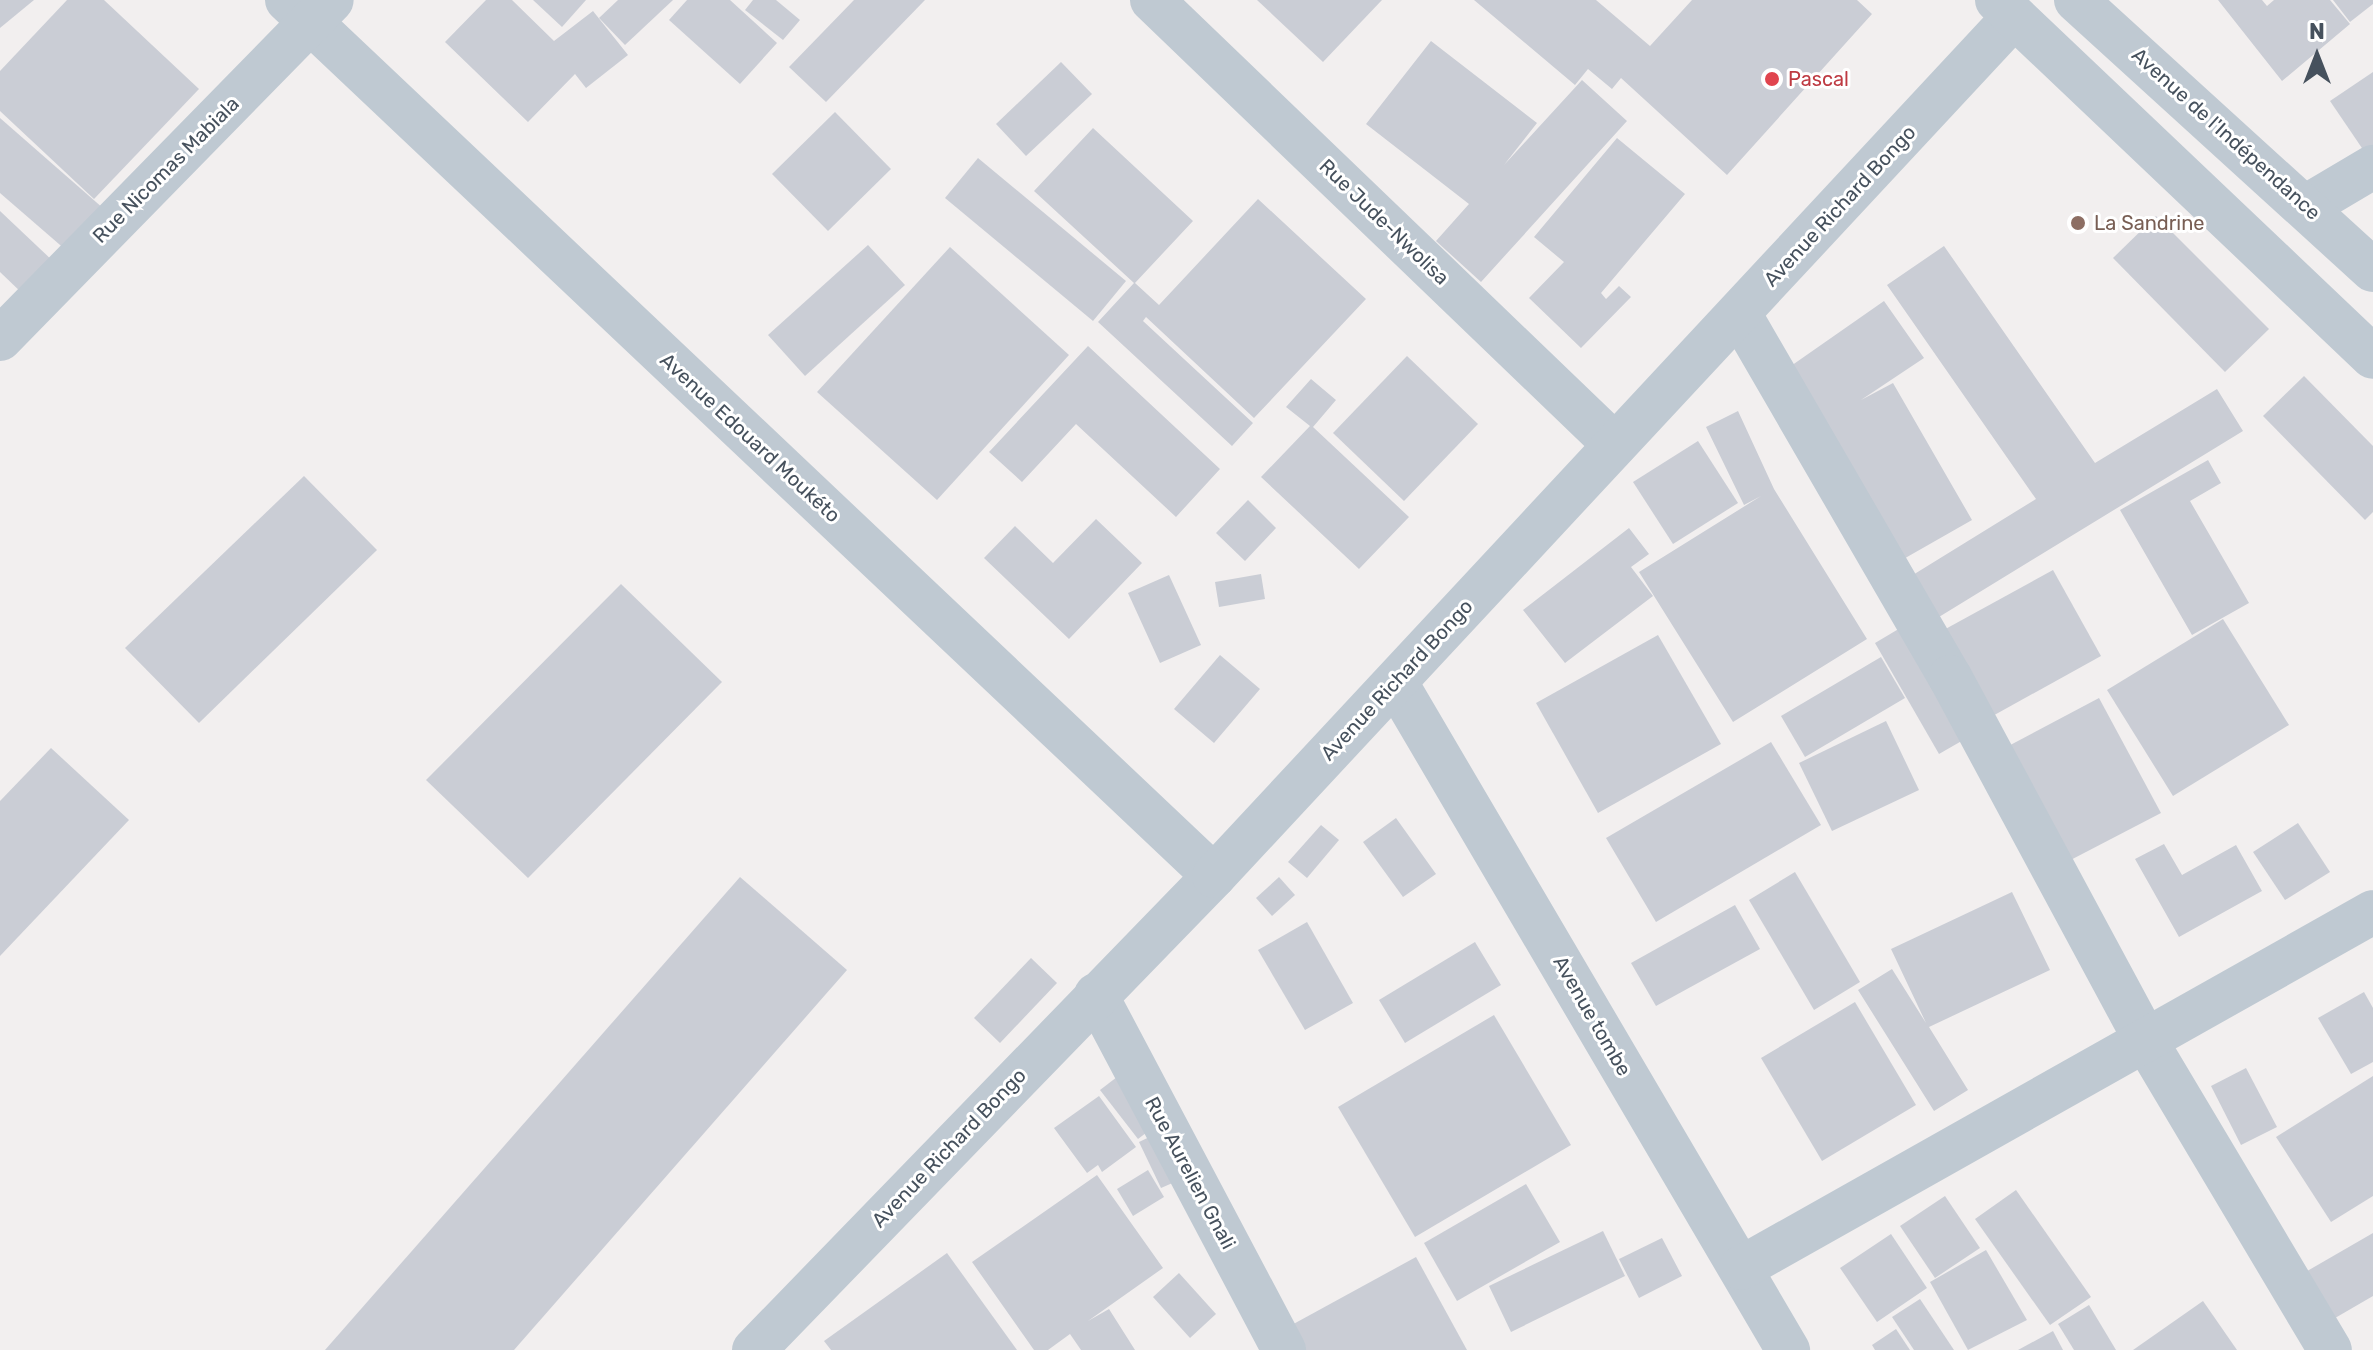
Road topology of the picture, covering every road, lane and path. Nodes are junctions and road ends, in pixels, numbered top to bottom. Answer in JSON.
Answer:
{"nodes":[{"id":1,"x":1152,"y":0,"type":"edge"},
{"id":2,"x":2076,"y":0,"type":"edge"},
{"id":3,"x":2014,"y":6,"type":"edge"},
{"id":4,"x":310,"y":8,"type":"edge"},
{"id":5,"x":2373,"y":167,"type":"edge"},
{"id":6,"x":2307,"y":206,"type":"junction"},
{"id":7,"x":2373,"y":270,"type":"edge"},
{"id":8,"x":1740,"y":315,"type":"junction"},
{"id":9,"x":0,"y":339,"type":"edge"},
{"id":10,"x":2373,"y":357,"type":"edge"},
{"id":11,"x":1615,"y":445,"type":"junction"},
{"id":12,"x":1396,"y":683,"type":"junction"},
{"id":13,"x":1214,"y":876,"type":"junction"},
{"id":14,"x":2373,"y":912,"type":"edge"},
{"id":15,"x":1096,"y":995,"type":"junction"},
{"id":16,"x":2147,"y":1043,"type":"junction"},
{"id":17,"x":1741,"y":1268,"type":"junction"},
{"id":18,"x":775,"y":1341,"type":"edge"},
{"id":19,"x":1284,"y":1350,"type":"edge"},
{"id":20,"x":1788,"y":1350,"type":"edge"},
{"id":21,"x":2330,"y":1350,"type":"edge"}],
"edges":[{"from":1,"to":11,"type":"street","name":"Rue Jude-Nwolisa"},
{"from":2,"to":6,"type":"street","name":"Avenue de l'Indépendance"},
{"from":3,"to":8,"type":"street","name":"Avenue Richard Bongo"},
{"from":3,"to":10,"type":"street"},
{"from":4,"to":9,"type":"street","name":"Rue Nicomas Mabiala"},
{"from":4,"to":13,"type":"street","name":"Avenue Edouard Moukéto"},
{"from":5,"to":6,"type":"street"},
{"from":6,"to":7,"type":"street","name":"Avenue de l'Indépendance"},
{"from":8,"to":11,"type":"street","name":"Avenue Richard Bongo"},
{"from":8,"to":16,"type":"street"},
{"from":11,"to":12,"type":"street","name":"Avenue Richard Bongo"},
{"from":12,"to":13,"type":"street","name":"Avenue Richard Bongo"},
{"from":12,"to":17,"type":"street","name":"Avenue tombe"},
{"from":13,"to":15,"type":"street","name":"Avenue Richard Bongo"},
{"from":14,"to":16,"type":"street"},
{"from":15,"to":18,"type":"street","name":"Avenue Richard Bongo"},
{"from":15,"to":19,"type":"street","name":"Rue Aurelien Gnali"},
{"from":16,"to":17,"type":"street"},
{"from":16,"to":21,"type":"street"},
{"from":17,"to":20,"type":"street","name":"Avenue tombe"}]}
